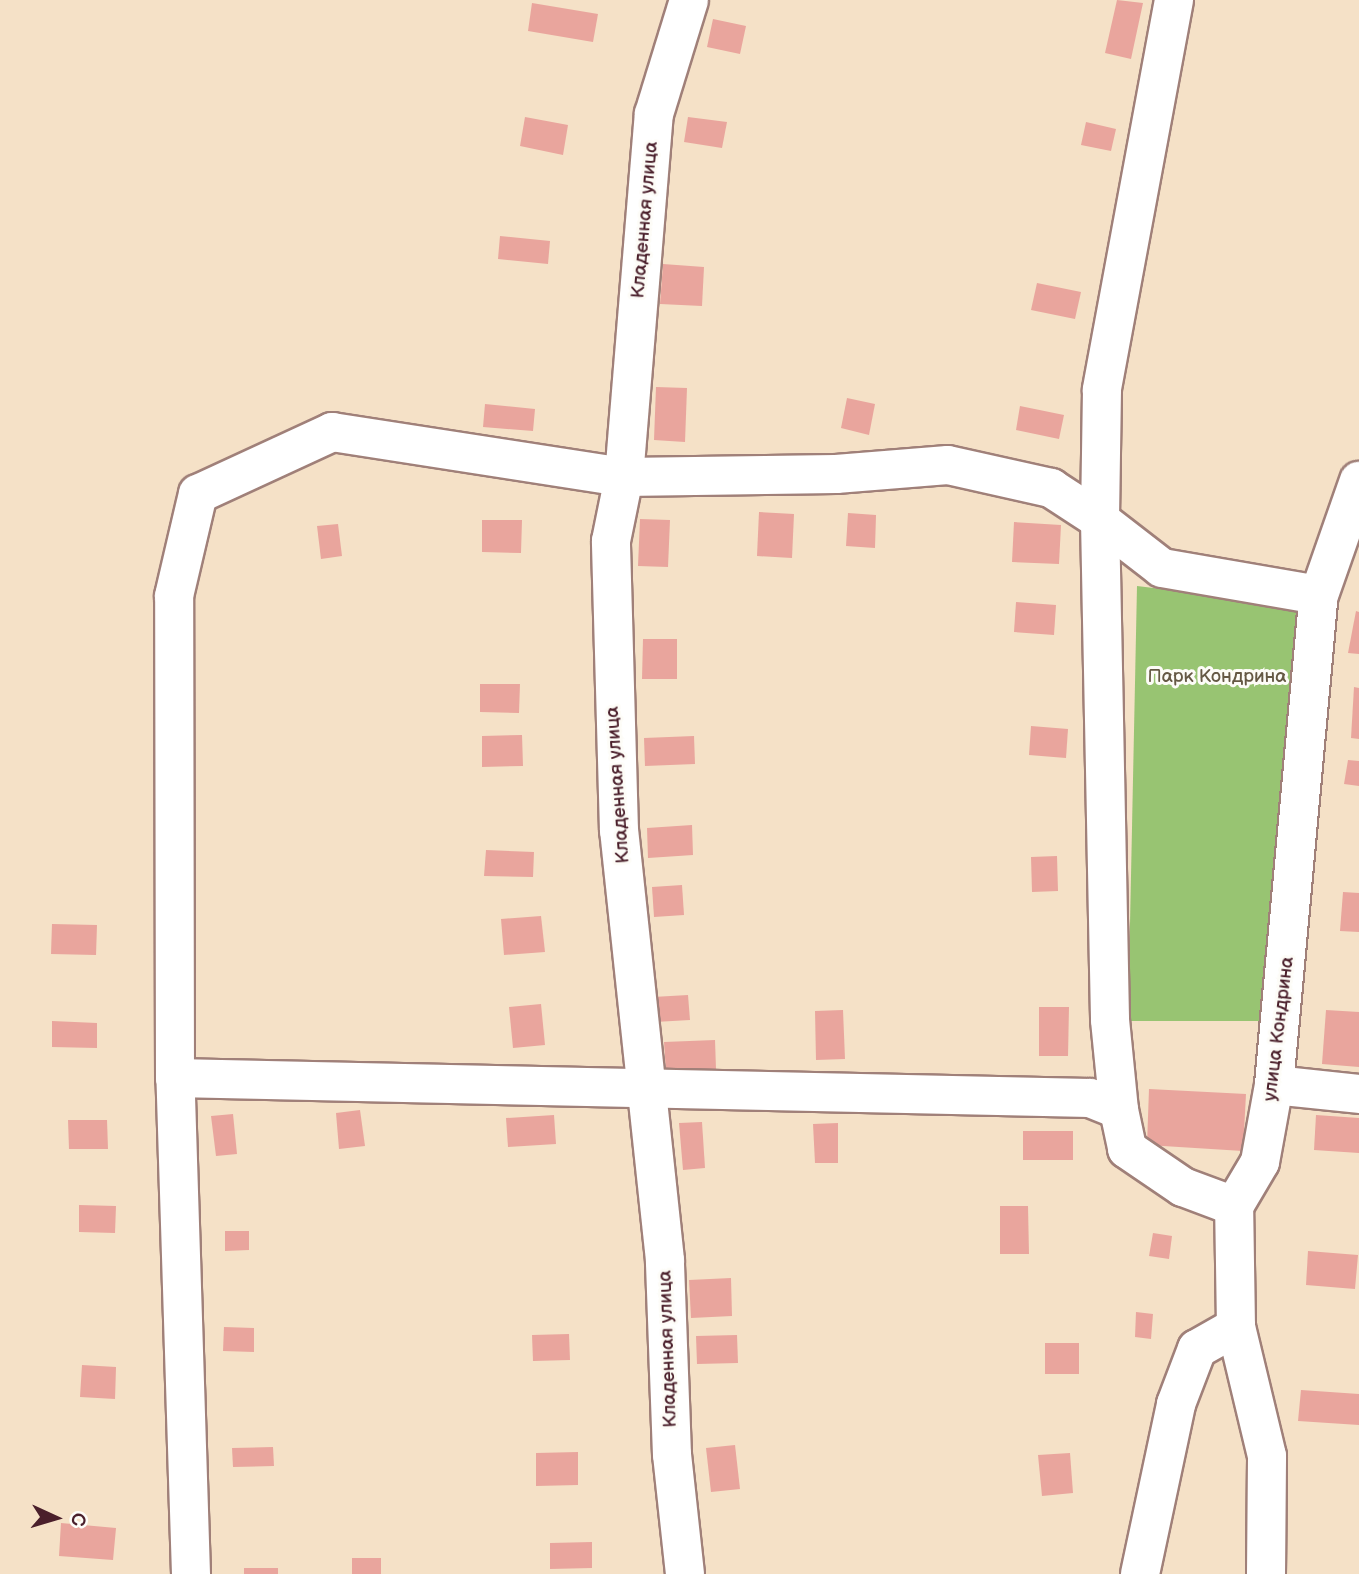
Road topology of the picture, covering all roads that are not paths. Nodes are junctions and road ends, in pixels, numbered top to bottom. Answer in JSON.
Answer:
{"nodes":[{"id":1,"x":689,"y":0,"type":"edge"},
{"id":2,"x":1174,"y":0,"type":"edge"},
{"id":3,"x":624,"y":477,"type":"junction"},
{"id":4,"x":1359,"y":481,"type":"edge"},
{"id":5,"x":1100,"y":520,"type":"junction"},
{"id":6,"x":1319,"y":595,"type":"junction"},
{"id":7,"x":175,"y":1078,"type":"junction"},
{"id":8,"x":1274,"y":1085,"type":"junction"},
{"id":9,"x":646,"y":1089,"type":"junction"},
{"id":10,"x":1359,"y":1094,"type":"edge"},
{"id":11,"x":1119,"y":1110,"type":"junction"},
{"id":12,"x":1234,"y":1206,"type":"junction"},
{"id":13,"x":1236,"y":1327,"type":"junction"},
{"id":14,"x":191,"y":1574,"type":"edge"},
{"id":15,"x":684,"y":1574,"type":"edge"},
{"id":16,"x":1140,"y":1574,"type":"edge"},
{"id":17,"x":1266,"y":1574,"type":"edge"}],
"edges":[{"from":1,"to":3,"type":"street","name":"Кладенная улица"},
{"from":2,"to":5,"type":"street"},
{"from":3,"to":5,"type":"street"},
{"from":3,"to":7,"type":"street"},
{"from":3,"to":9,"type":"street","name":"Кладенная улица"},
{"from":4,"to":6,"type":"street","name":"улица Кондрина"},
{"from":5,"to":6,"type":"street"},
{"from":5,"to":11,"type":"street"},
{"from":6,"to":8,"type":"street","name":"улица Кондрина"},
{"from":7,"to":9,"type":"street"},
{"from":7,"to":14,"type":"street"},
{"from":8,"to":10,"type":"street"},
{"from":8,"to":12,"type":"street","name":"улица Кондрина"},
{"from":9,"to":11,"type":"street"},
{"from":9,"to":15,"type":"street","name":"Кладенная улица"},
{"from":11,"to":12,"type":"street"},
{"from":12,"to":13,"type":"street"},
{"from":13,"to":16,"type":"street"},
{"from":13,"to":17,"type":"street"}]}
